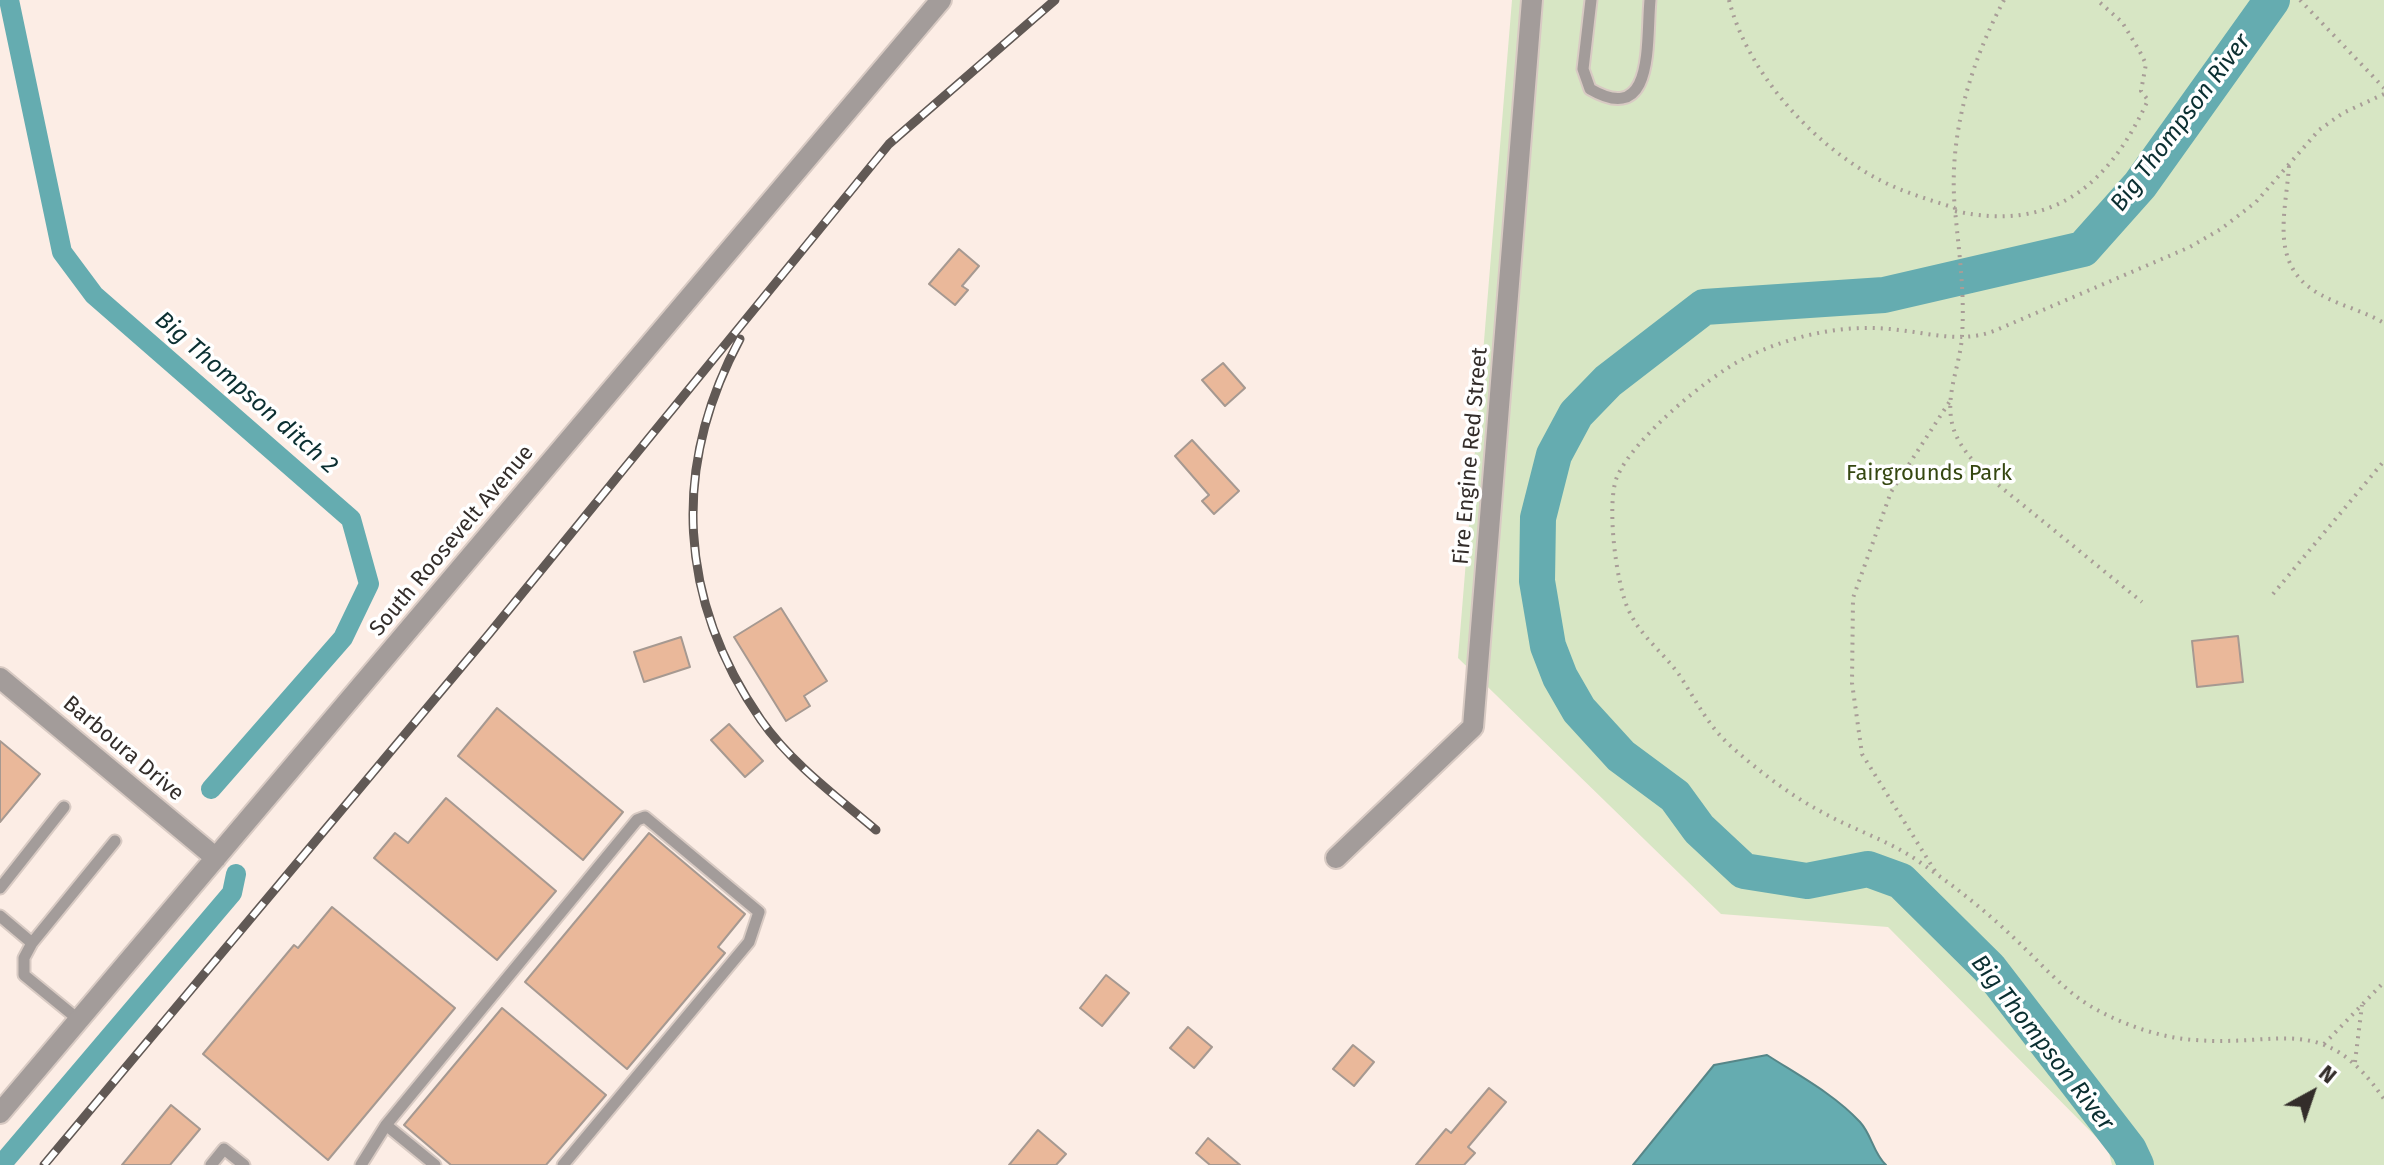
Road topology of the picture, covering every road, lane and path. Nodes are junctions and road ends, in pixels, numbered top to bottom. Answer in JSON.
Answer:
{"nodes":[{"id":1,"x":941,"y":0,"type":"edge"},
{"id":2,"x":1532,"y":0,"type":"edge"},
{"id":3,"x":1591,"y":0,"type":"edge"},
{"id":4,"x":1650,"y":0,"type":"edge"},
{"id":5,"x":1729,"y":0,"type":"edge"},
{"id":6,"x":2004,"y":0,"type":"edge"},
{"id":7,"x":2097,"y":0,"type":"edge"},
{"id":8,"x":2300,"y":0,"type":"edge"},
{"id":9,"x":2384,"y":91,"type":"edge"},
{"id":10,"x":2289,"y":164,"type":"junction"},
{"id":11,"x":1955,"y":210,"type":"junction"},
{"id":12,"x":2384,"y":323,"type":"edge"},
{"id":13,"x":1962,"y":339,"type":"junction"},
{"id":14,"x":1951,"y":399,"type":"junction"},
{"id":15,"x":2384,"y":461,"type":"edge"},
{"id":16,"x":2273,"y":594,"type":"dead end"},
{"id":17,"x":2142,"y":602,"type":"dead end"},
{"id":18,"x":0,"y":678,"type":"edge"},
{"id":19,"x":64,"y":807,"type":"dead end"},
{"id":20,"x":115,"y":841,"type":"dead end"},
{"id":21,"x":216,"y":858,"type":"junction"},
{"id":22,"x":1336,"y":858,"type":"dead end"},
{"id":23,"x":1938,"y":876,"type":"junction"},
{"id":24,"x":0,"y":888,"type":"edge"},
{"id":25,"x":0,"y":916,"type":"edge"},
{"id":26,"x":32,"y":943,"type":"junction"},
{"id":27,"x":2384,"y":982,"type":"edge"},
{"id":28,"x":2364,"y":1001,"type":"junction"},
{"id":29,"x":79,"y":1020,"type":"junction"},
{"id":30,"x":2324,"y":1044,"type":"junction"},
{"id":31,"x":2355,"y":1062,"type":"junction"},
{"id":32,"x":2384,"y":1099,"type":"edge"},
{"id":33,"x":0,"y":1113,"type":"edge"},
{"id":34,"x":386,"y":1125,"type":"junction"},
{"id":35,"x":211,"y":1165,"type":"edge"},
{"id":36,"x":244,"y":1165,"type":"edge"},
{"id":37,"x":361,"y":1165,"type":"edge"},
{"id":38,"x":435,"y":1165,"type":"edge"},
{"id":39,"x":563,"y":1165,"type":"edge"}],
"edges":[{"from":1,"to":21,"type":"street","name":"South Roosevelt Avenue"},
{"from":2,"to":22,"type":"street","name":"Fire Engine Red Street"},
{"from":3,"to":4,"type":"lane"},
{"from":5,"to":11,"type":"path"},
{"from":6,"to":11,"type":"path"},
{"from":7,"to":11,"type":"path"},
{"from":8,"to":9,"type":"path"},
{"from":9,"to":10,"type":"path"},
{"from":10,"to":12,"type":"path"},
{"from":10,"to":13,"type":"path"},
{"from":11,"to":13,"type":"path"},
{"from":13,"to":14,"type":"path"},
{"from":13,"to":23,"type":"path"},
{"from":14,"to":17,"type":"path"},
{"from":14,"to":23,"type":"path"},
{"from":15,"to":16,"type":"path"},
{"from":18,"to":21,"type":"street","name":"Barboura Drive"},
{"from":19,"to":24,"type":"lane"},
{"from":20,"to":26,"type":"lane"},
{"from":21,"to":29,"type":"street","name":"South Roosevelt Avenue"},
{"from":23,"to":30,"type":"path"},
{"from":25,"to":26,"type":"lane"},
{"from":26,"to":29,"type":"lane"},
{"from":27,"to":28,"type":"path"},
{"from":28,"to":30,"type":"path"},
{"from":28,"to":31,"type":"path"},
{"from":29,"to":33,"type":"street","name":"South Roosevelt Avenue"},
{"from":30,"to":31,"type":"path"},
{"from":31,"to":32,"type":"path"},
{"from":34,"to":37,"type":"lane"},
{"from":34,"to":38,"type":"lane"},
{"from":34,"to":39,"type":"lane"},
{"from":35,"to":36,"type":"lane"}]}
